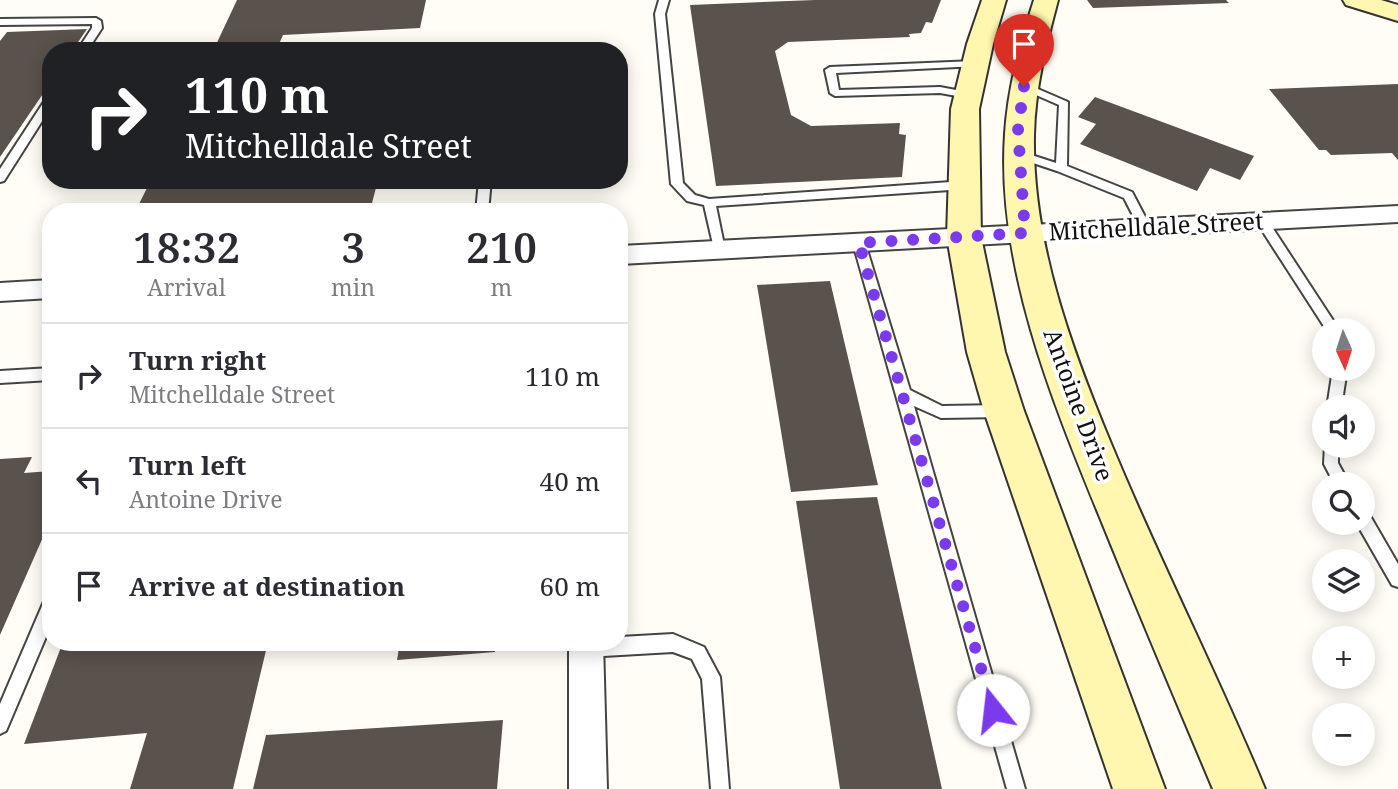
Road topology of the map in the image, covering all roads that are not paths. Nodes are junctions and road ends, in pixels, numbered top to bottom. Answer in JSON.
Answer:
{"nodes":[{"id":1,"x":664,"y":0,"type":"edge"},
{"id":2,"x":994,"y":0,"type":"edge"},
{"id":3,"x":1046,"y":0,"type":"edge"},
{"id":4,"x":1355,"y":0,"type":"edge"},
{"id":5,"x":1398,"y":13,"type":"edge"},
{"id":6,"x":0,"y":22,"type":"edge"},
{"id":7,"x":88,"y":42,"type":"edge"},
{"id":8,"x":975,"y":64,"type":"junction"},
{"id":9,"x":1024,"y":86,"type":"junction"},
{"id":10,"x":968,"y":95,"type":"junction"},
{"id":11,"x":42,"y":113,"type":"edge"},
{"id":12,"x":1019,"y":155,"type":"junction"},
{"id":13,"x":1061,"y":167,"type":"junction"},
{"id":14,"x":0,"y":178,"type":"edge"},
{"id":15,"x":965,"y":185,"type":"junction"},
{"id":16,"x":709,"y":204,"type":"junction"},
{"id":17,"x":1398,"y":214,"type":"edge"},
{"id":18,"x":1262,"y":221,"type":"junction"},
{"id":19,"x":1145,"y":228,"type":"junction"},
{"id":20,"x":1025,"y":233,"type":"junction"},
{"id":21,"x":964,"y":237,"type":"junction"},
{"id":22,"x":859,"y":243,"type":"junction"},
{"id":23,"x":719,"y":250,"type":"junction"},
{"id":24,"x":628,"y":255,"type":"edge"},
{"id":25,"x":42,"y":290,"type":"edge"},
{"id":26,"x":0,"y":292,"type":"edge"},
{"id":27,"x":1325,"y":318,"type":"edge"},
{"id":28,"x":42,"y":375,"type":"edge"},
{"id":29,"x":0,"y":377,"type":"edge"},
{"id":30,"x":904,"y":394,"type":"junction"},
{"id":31,"x":1004,"y":411,"type":"junction"},
{"id":32,"x":1372,"y":535,"type":"edge"},
{"id":33,"x":1398,"y":579,"type":"edge"},
{"id":34,"x":42,"y":625,"type":"edge"},
{"id":35,"x":628,"y":644,"type":"edge"},
{"id":36,"x":586,"y":651,"type":"edge"},
{"id":37,"x":0,"y":725,"type":"edge"},
{"id":38,"x":588,"y":789,"type":"edge"},
{"id":39,"x":720,"y":789,"type":"edge"},
{"id":40,"x":1016,"y":789,"type":"edge"},
{"id":41,"x":1139,"y":789,"type":"edge"},
{"id":42,"x":1238,"y":789,"type":"edge"}],
"edges":[{"from":1,"to":16,"type":"lane"},
{"from":2,"to":8,"type":"main road"},
{"from":3,"to":9,"type":"main road","name":"Antoine Drive"},
{"from":4,"to":5,"type":"main road"},
{"from":6,"to":7,"type":"lane"},
{"from":8,"to":10,"type":"main road"},
{"from":8,"to":10,"type":"lane"},
{"from":9,"to":12,"type":"main road","name":"Antoine Drive"},
{"from":9,"to":13,"type":"lane"},
{"from":10,"to":15,"type":"main road"},
{"from":11,"to":14,"type":"lane"},
{"from":12,"to":13,"type":"lane"},
{"from":12,"to":20,"type":"main road","name":"Antoine Drive"},
{"from":13,"to":19,"type":"lane"},
{"from":15,"to":16,"type":"lane"},
{"from":15,"to":21,"type":"main road"},
{"from":16,"to":23,"type":"lane"},
{"from":17,"to":18,"type":"street","name":"Mitchelldale Street"},
{"from":18,"to":19,"type":"street","name":"Mitchelldale Street"},
{"from":18,"to":27,"type":"lane"},
{"from":19,"to":20,"type":"street","name":"Mitchelldale Street"},
{"from":20,"to":21,"type":"street","name":"Mitchelldale Street"},
{"from":20,"to":42,"type":"main road","name":"Antoine Drive"},
{"from":21,"to":22,"type":"street","name":"Mitchelldale Street"},
{"from":21,"to":31,"type":"main road"},
{"from":22,"to":23,"type":"street","name":"Mitchelldale Street"},
{"from":22,"to":30,"type":"lane"},
{"from":23,"to":24,"type":"street","name":"Mitchelldale Street"},
{"from":25,"to":26,"type":"street"},
{"from":28,"to":29,"type":"lane"},
{"from":30,"to":31,"type":"lane"},
{"from":30,"to":40,"type":"lane"},
{"from":31,"to":41,"type":"main road"},
{"from":32,"to":33,"type":"lane"},
{"from":34,"to":37,"type":"lane"},
{"from":35,"to":39,"type":"lane"},
{"from":36,"to":38,"type":"street"}]}
